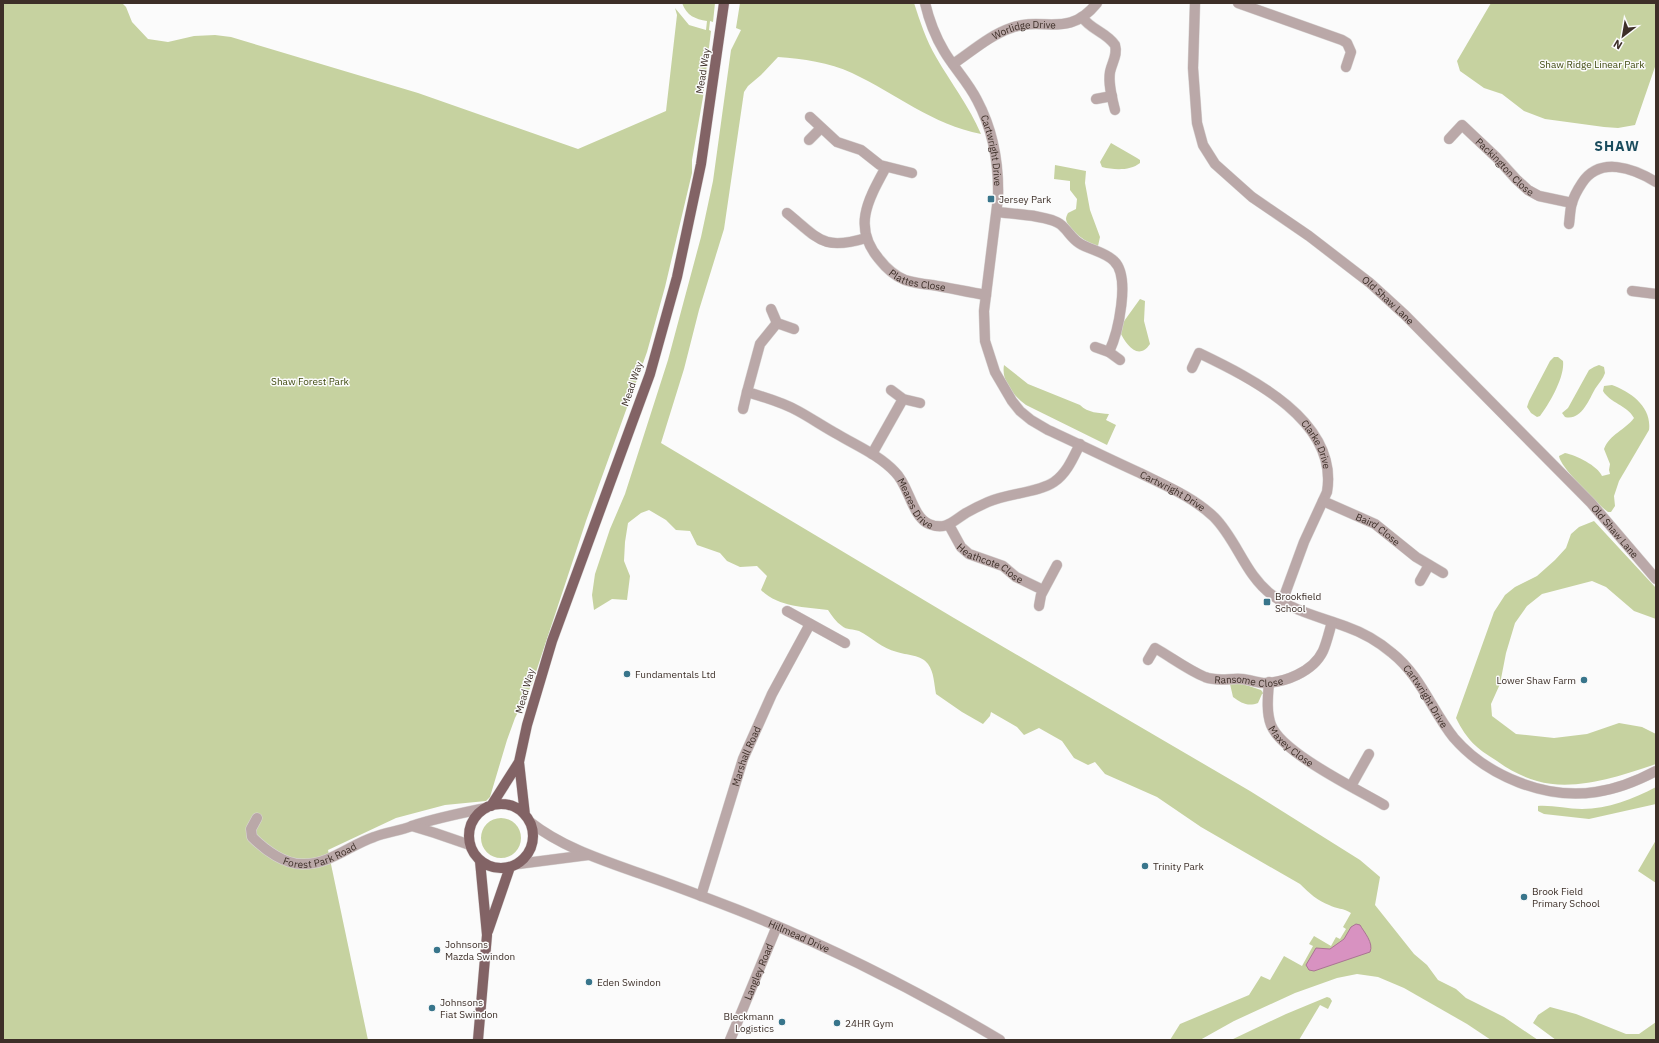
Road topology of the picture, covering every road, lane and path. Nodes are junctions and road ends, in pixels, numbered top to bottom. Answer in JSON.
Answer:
{"nodes":[{"id":1,"x":724,"y":3,"type":"edge"},
{"id":2,"x":925,"y":3,"type":"edge"},
{"id":3,"x":1096,"y":3,"type":"edge"},
{"id":4,"x":1195,"y":3,"type":"edge"},
{"id":5,"x":1238,"y":3,"type":"edge"},
{"id":6,"x":1082,"y":17,"type":"junction"},
{"id":7,"x":953,"y":64,"type":"junction"},
{"id":8,"x":1346,"y":67,"type":"dead end"},
{"id":9,"x":1112,"y":96,"type":"junction"},
{"id":10,"x":1096,"y":99,"type":"dead end"},
{"id":11,"x":1115,"y":110,"type":"dead end"},
{"id":12,"x":810,"y":118,"type":"dead end"},
{"id":13,"x":821,"y":128,"type":"junction"},
{"id":14,"x":1449,"y":139,"type":"dead end"},
{"id":15,"x":809,"y":140,"type":"dead end"},
{"id":16,"x":886,"y":167,"type":"junction"},
{"id":17,"x":912,"y":173,"type":"dead end"},
{"id":18,"x":1656,"y":182,"type":"edge"},
{"id":19,"x":1572,"y":203,"type":"junction"},
{"id":20,"x":997,"y":212,"type":"junction"},
{"id":21,"x":788,"y":213,"type":"dead end"},
{"id":22,"x":1569,"y":224,"type":"dead end"},
{"id":23,"x":866,"y":238,"type":"junction"},
{"id":24,"x":1632,"y":291,"type":"dead end"},
{"id":25,"x":1656,"y":294,"type":"edge"},
{"id":26,"x":986,"y":295,"type":"junction"},
{"id":27,"x":770,"y":309,"type":"dead end"},
{"id":28,"x":777,"y":322,"type":"junction"},
{"id":29,"x":794,"y":329,"type":"dead end"},
{"id":30,"x":1095,"y":347,"type":"dead end"},
{"id":31,"x":1109,"y":352,"type":"junction"},
{"id":32,"x":1120,"y":360,"type":"dead end"},
{"id":33,"x":1192,"y":368,"type":"dead end"},
{"id":34,"x":891,"y":390,"type":"dead end"},
{"id":35,"x":747,"y":392,"type":"junction"},
{"id":36,"x":903,"y":399,"type":"junction"},
{"id":37,"x":920,"y":404,"type":"dead end"},
{"id":38,"x":743,"y":409,"type":"dead end"},
{"id":39,"x":1080,"y":444,"type":"junction"},
{"id":40,"x":872,"y":454,"type":"junction"},
{"id":41,"x":1323,"y":501,"type":"junction"},
{"id":42,"x":949,"y":525,"type":"junction"},
{"id":43,"x":1057,"y":565,"type":"dead end"},
{"id":44,"x":1429,"y":565,"type":"junction"},
{"id":45,"x":1443,"y":573,"type":"dead end"},
{"id":46,"x":1656,"y":579,"type":"edge"},
{"id":47,"x":1420,"y":582,"type":"dead end"},
{"id":48,"x":1043,"y":590,"type":"junction"},
{"id":49,"x":1282,"y":602,"type":"junction"},
{"id":50,"x":1039,"y":606,"type":"dead end"},
{"id":51,"x":787,"y":611,"type":"dead end"},
{"id":52,"x":1332,"y":622,"type":"junction"},
{"id":53,"x":810,"y":624,"type":"junction"},
{"id":54,"x":845,"y":643,"type":"dead end"},
{"id":55,"x":1148,"y":660,"type":"dead end"},
{"id":56,"x":1268,"y":682,"type":"junction"},
{"id":57,"x":1369,"y":754,"type":"dead end"},
{"id":58,"x":519,"y":762,"type":"junction"},
{"id":59,"x":1656,"y":771,"type":"edge"},
{"id":60,"x":1351,"y":786,"type":"junction"},
{"id":61,"x":1384,"y":805,"type":"dead end"},
{"id":62,"x":488,"y":807,"type":"junction"},
{"id":63,"x":257,"y":818,"type":"dead end"},
{"id":64,"x":527,"y":818,"type":"junction"},
{"id":65,"x":412,"y":826,"type":"junction"},
{"id":66,"x":470,"y":845,"type":"junction"},
{"id":67,"x":588,"y":855,"type":"junction"},
{"id":68,"x":480,"y":861,"type":"junction"},
{"id":69,"x":514,"y":865,"type":"junction"},
{"id":70,"x":701,"y":896,"type":"junction"},
{"id":71,"x":777,"y":926,"type":"junction"},
{"id":72,"x":486,"y":935,"type":"junction"},
{"id":73,"x":478,"y":1040,"type":"edge"},
{"id":74,"x":730,"y":1040,"type":"edge"},
{"id":75,"x":1000,"y":1040,"type":"edge"}],
"edges":[{"from":1,"to":58,"type":"main road","name":"Mead Way"},
{"from":2,"to":7,"type":"street","name":"Cartwright Drive"},
{"from":3,"to":6,"type":"street","name":"Worlidge Drive"},
{"from":4,"to":46,"type":"street","name":"Old Shaw Lane"},
{"from":5,"to":8,"type":"street"},
{"from":6,"to":7,"type":"street","name":"Worlidge Drive"},
{"from":6,"to":9,"type":"street"},
{"from":7,"to":20,"type":"street","name":"Cartwright Drive"},
{"from":9,"to":10,"type":"street"},
{"from":9,"to":11,"type":"street"},
{"from":12,"to":13,"type":"street"},
{"from":13,"to":15,"type":"street"},
{"from":13,"to":16,"type":"street"},
{"from":14,"to":19,"type":"street","name":"Packington Close"},
{"from":16,"to":17,"type":"street"},
{"from":16,"to":23,"type":"street"},
{"from":18,"to":19,"type":"street"},
{"from":19,"to":22,"type":"street"},
{"from":20,"to":26,"type":"street","name":"Cartwright Drive"},
{"from":20,"to":31,"type":"street"},
{"from":21,"to":23,"type":"street"},
{"from":23,"to":26,"type":"street","name":"Plattes Close"},
{"from":24,"to":25,"type":"street"},
{"from":26,"to":39,"type":"street","name":"Cartwright Drive"},
{"from":27,"to":28,"type":"street"},
{"from":28,"to":29,"type":"street"},
{"from":28,"to":35,"type":"street"},
{"from":30,"to":31,"type":"street"},
{"from":31,"to":32,"type":"street"},
{"from":33,"to":41,"type":"street","name":"Clarke Drive"},
{"from":34,"to":36,"type":"street"},
{"from":35,"to":38,"type":"street"},
{"from":35,"to":40,"type":"street","name":"Meares Drive"},
{"from":36,"to":37,"type":"street"},
{"from":36,"to":40,"type":"street"},
{"from":39,"to":42,"type":"street","name":"Meares Drive"},
{"from":39,"to":49,"type":"street","name":"Cartwright Drive"},
{"from":40,"to":42,"type":"street","name":"Meares Drive"},
{"from":41,"to":44,"type":"street","name":"Baird Close"},
{"from":41,"to":49,"type":"street","name":"Clarke Drive"},
{"from":42,"to":48,"type":"street","name":"Heathcote Close"},
{"from":43,"to":48,"type":"street"},
{"from":44,"to":45,"type":"street","name":"Baird Close"},
{"from":44,"to":47,"type":"street"},
{"from":48,"to":50,"type":"street"},
{"from":49,"to":52,"type":"street","name":"Cartwright Drive"},
{"from":51,"to":53,"type":"street"},
{"from":52,"to":56,"type":"street","name":"Ransome Close"},
{"from":52,"to":59,"type":"street","name":"Cartwright Drive"},
{"from":53,"to":54,"type":"street"},
{"from":53,"to":70,"type":"street","name":"Marshall Road"},
{"from":55,"to":56,"type":"street","name":"Ransome Close"},
{"from":56,"to":60,"type":"street","name":"Maxey Close"},
{"from":57,"to":60,"type":"street"},
{"from":58,"to":62,"type":"main road","name":"Mead Way"},
{"from":58,"to":64,"type":"main road","name":"Mead Way"},
{"from":60,"to":61,"type":"street","name":"Maxey Close"},
{"from":62,"to":64,"type":"main road"},
{"from":62,"to":65,"type":"street","name":"Forest Park Road"},
{"from":62,"to":66,"type":"main road"},
{"from":63,"to":65,"type":"street","name":"Forest Park Road"},
{"from":64,"to":67,"type":"street","name":"Hillmead Drive"},
{"from":64,"to":69,"type":"main road"},
{"from":65,"to":66,"type":"street"},
{"from":66,"to":68,"type":"main road"},
{"from":67,"to":69,"type":"street","name":"Hillmead Drive"},
{"from":67,"to":70,"type":"street","name":"Hillmead Drive"},
{"from":68,"to":69,"type":"main road"},
{"from":68,"to":72,"type":"main road"},
{"from":69,"to":72,"type":"main road"},
{"from":70,"to":71,"type":"street","name":"Hillmead Drive"},
{"from":71,"to":74,"type":"street","name":"Langley Road"},
{"from":71,"to":75,"type":"street","name":"Hillmead Drive"},
{"from":72,"to":73,"type":"main road"}]}
